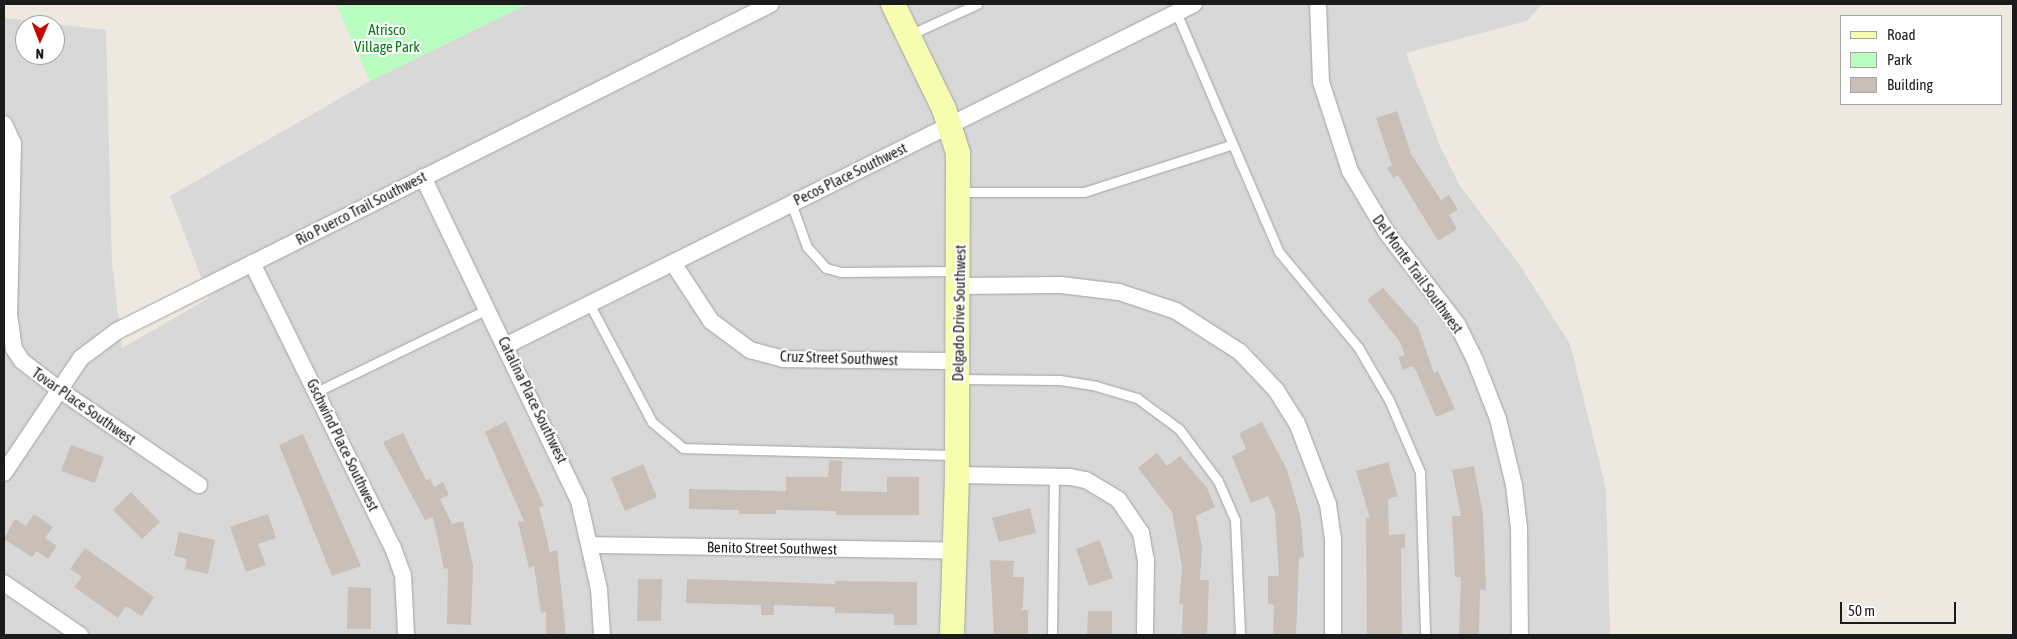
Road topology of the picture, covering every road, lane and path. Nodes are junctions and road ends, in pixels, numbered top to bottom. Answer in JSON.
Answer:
{"nodes":[{"id":1,"x":771,"y":4,"type":"edge"},
{"id":2,"x":893,"y":4,"type":"edge"},
{"id":3,"x":977,"y":4,"type":"edge"},
{"id":4,"x":1194,"y":4,"type":"edge"},
{"id":5,"x":1318,"y":4,"type":"edge"},
{"id":6,"x":1176,"y":12,"type":"junction"},
{"id":7,"x":909,"y":36,"type":"junction"},
{"id":8,"x":4,"y":124,"type":"edge"},
{"id":9,"x":950,"y":125,"type":"junction"},
{"id":10,"x":1230,"y":145,"type":"junction"},
{"id":11,"x":423,"y":177,"type":"junction"},
{"id":12,"x":960,"y":192,"type":"junction"},
{"id":13,"x":791,"y":203,"type":"junction"},
{"id":14,"x":252,"y":263,"type":"junction"},
{"id":15,"x":673,"y":263,"type":"junction"},
{"id":16,"x":959,"y":278,"type":"junction"},
{"id":17,"x":590,"y":305,"type":"junction"},
{"id":18,"x":488,"y":309,"type":"junction"},
{"id":19,"x":507,"y":345,"type":"junction"},
{"id":20,"x":958,"y":370,"type":"junction"},
{"id":21,"x":61,"y":391,"type":"junction"},
{"id":22,"x":318,"y":391,"type":"junction"},
{"id":23,"x":957,"y":465,"type":"junction"},
{"id":24,"x":4,"y":473,"type":"edge"},
{"id":25,"x":1054,"y":475,"type":"junction"},
{"id":26,"x":199,"y":485,"type":"dead end"},
{"id":27,"x":590,"y":546,"type":"junction"},
{"id":28,"x":955,"y":551,"type":"junction"},
{"id":29,"x":4,"y":583,"type":"edge"},
{"id":30,"x":80,"y":635,"type":"edge"},
{"id":31,"x":406,"y":635,"type":"edge"},
{"id":32,"x":602,"y":635,"type":"edge"},
{"id":33,"x":952,"y":635,"type":"edge"},
{"id":34,"x":1052,"y":635,"type":"edge"},
{"id":35,"x":1146,"y":635,"type":"edge"},
{"id":36,"x":1240,"y":635,"type":"edge"},
{"id":37,"x":1333,"y":635,"type":"edge"},
{"id":38,"x":1426,"y":635,"type":"edge"},
{"id":39,"x":1520,"y":635,"type":"edge"}],
"edges":[{"from":1,"to":11,"type":"street","name":"Rio Puerco Trail Southwest"},
{"from":2,"to":7,"type":"street","name":"Delgado Drive Southwest"},
{"from":3,"to":7,"type":"lane"},
{"from":4,"to":6,"type":"street","name":"Pecos Place Southwest"},
{"from":5,"to":39,"type":"street","name":"Del Monte Trail Southwest"},
{"from":6,"to":9,"type":"street","name":"Pecos Place Southwest"},
{"from":6,"to":10,"type":"lane"},
{"from":7,"to":9,"type":"street","name":"Delgado Drive Southwest"},
{"from":8,"to":21,"type":"street","name":"Tovar Place Southwest"},
{"from":9,"to":12,"type":"street","name":"Delgado Drive Southwest"},
{"from":9,"to":13,"type":"street","name":"Pecos Place Southwest"},
{"from":10,"to":12,"type":"lane"},
{"from":10,"to":38,"type":"lane"},
{"from":11,"to":14,"type":"street","name":"Rio Puerco Trail Southwest"},
{"from":11,"to":18,"type":"street","name":"Catalina Place Southwest"},
{"from":12,"to":16,"type":"street","name":"Delgado Drive Southwest"},
{"from":13,"to":15,"type":"street","name":"Pecos Place Southwest"},
{"from":13,"to":16,"type":"lane"},
{"from":14,"to":21,"type":"street","name":"Rio Puerco Trail Southwest"},
{"from":14,"to":22,"type":"street","name":"Gschwind Place Southwest"},
{"from":15,"to":17,"type":"street","name":"Pecos Place Southwest"},
{"from":15,"to":20,"type":"street","name":"Cruz Street Southwest"},
{"from":16,"to":20,"type":"street","name":"Delgado Drive Southwest"},
{"from":16,"to":37,"type":"street"},
{"from":17,"to":19,"type":"street","name":"Pecos Place Southwest"},
{"from":17,"to":23,"type":"lane"},
{"from":18,"to":19,"type":"street","name":"Catalina Place Southwest"},
{"from":18,"to":22,"type":"lane"},
{"from":19,"to":27,"type":"street","name":"Catalina Place Southwest"},
{"from":20,"to":23,"type":"street","name":"Delgado Drive Southwest"},
{"from":20,"to":36,"type":"lane"},
{"from":21,"to":24,"type":"street","name":"Rio Puerco Trail Southwest"},
{"from":21,"to":26,"type":"street","name":"Tovar Place Southwest"},
{"from":22,"to":31,"type":"street","name":"Gschwind Place Southwest"},
{"from":23,"to":25,"type":"street"},
{"from":23,"to":28,"type":"street","name":"Delgado Drive Southwest"},
{"from":25,"to":34,"type":"lane"},
{"from":25,"to":35,"type":"street"},
{"from":27,"to":28,"type":"street","name":"Benito Street Southwest"},
{"from":27,"to":32,"type":"street","name":"Catalina Place Southwest"},
{"from":28,"to":33,"type":"street","name":"Delgado Drive Southwest"},
{"from":29,"to":30,"type":"street"}]}
